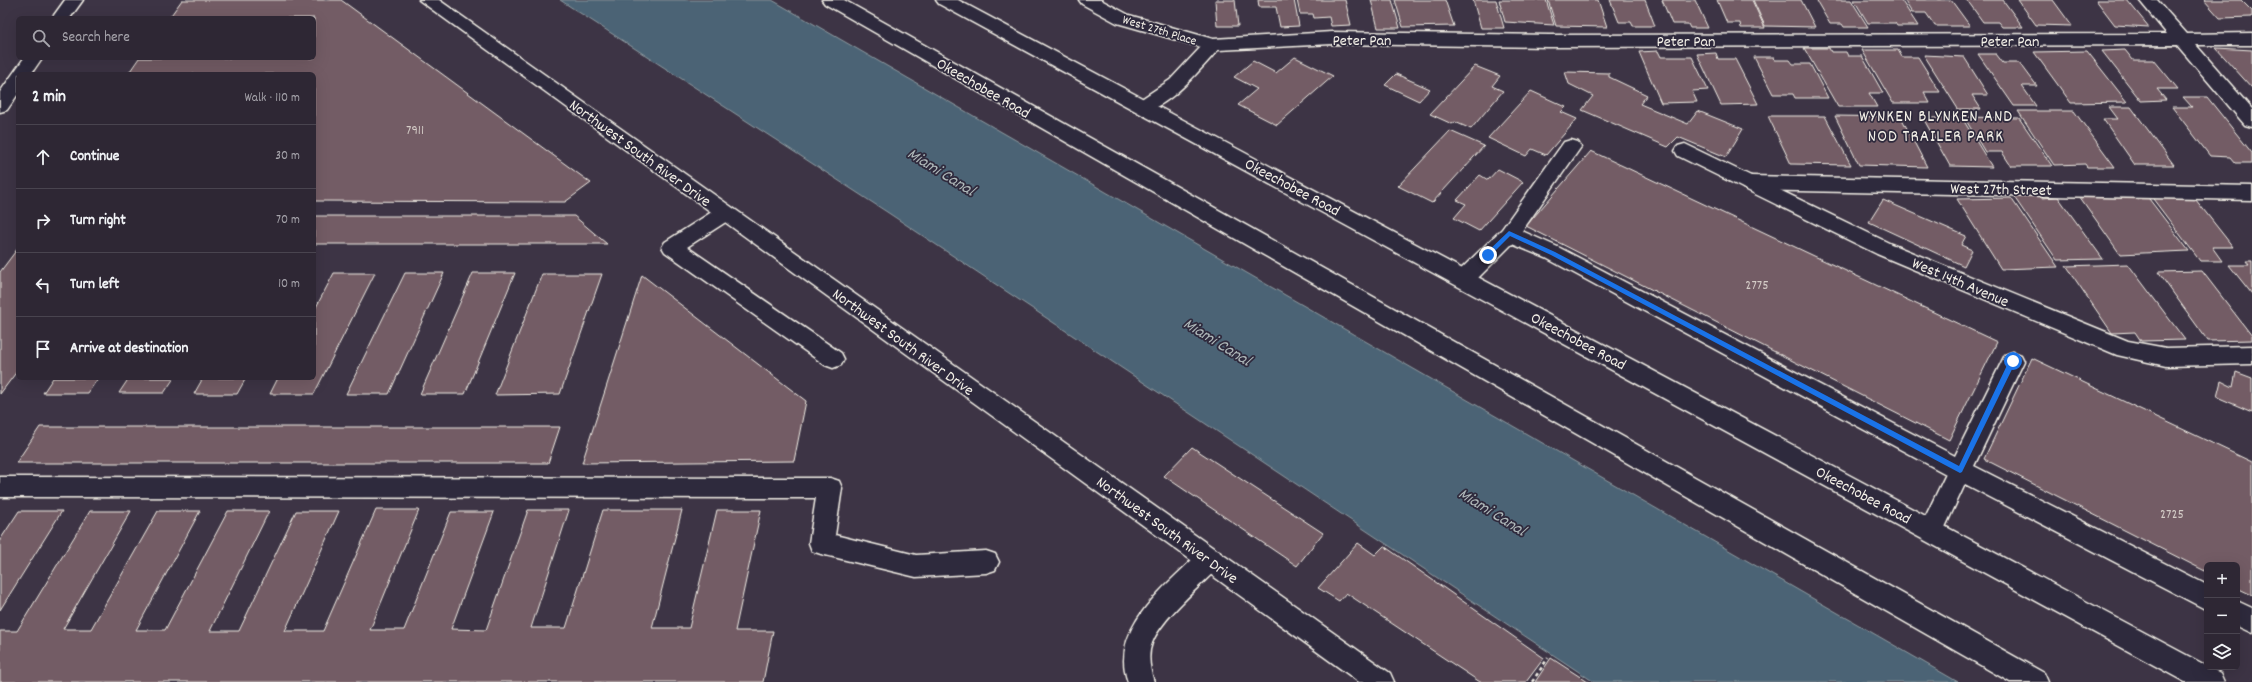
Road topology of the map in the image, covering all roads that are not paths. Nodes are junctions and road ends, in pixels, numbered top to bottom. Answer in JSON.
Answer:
{"nodes":[{"id":1,"x":74,"y":0,"type":"edge"},
{"id":2,"x":428,"y":0,"type":"edge"},
{"id":3,"x":831,"y":0,"type":"edge"},
{"id":4,"x":945,"y":0,"type":"edge"},
{"id":5,"x":1088,"y":0,"type":"edge"},
{"id":6,"x":2148,"y":0,"type":"edge"},
{"id":7,"x":62,"y":16,"type":"edge"},
{"id":8,"x":2252,"y":39,"type":"edge"},
{"id":9,"x":2181,"y":40,"type":"junction"},
{"id":10,"x":1213,"y":45,"type":"junction"},
{"id":11,"x":32,"y":60,"type":"edge"},
{"id":12,"x":23,"y":72,"type":"edge"},
{"id":13,"x":16,"y":83,"type":"edge"},
{"id":14,"x":0,"y":106,"type":"edge"},
{"id":15,"x":1144,"y":106,"type":"junction"},
{"id":16,"x":2252,"y":122,"type":"edge"},
{"id":17,"x":1571,"y":147,"type":"dead end"},
{"id":18,"x":1685,"y":151,"type":"dead end"},
{"id":19,"x":1750,"y":183,"type":"junction"},
{"id":20,"x":2252,"y":193,"type":"edge"},
{"id":21,"x":725,"y":213,"type":"junction"},
{"id":22,"x":1509,"y":234,"type":"junction"},
{"id":23,"x":1464,"y":279,"type":"junction"},
{"id":24,"x":2252,"y":355,"type":"edge"},
{"id":25,"x":833,"y":359,"type":"dead end"},
{"id":26,"x":2013,"y":361,"type":"dead end"},
{"id":27,"x":1960,"y":470,"type":"junction"},
{"id":28,"x":0,"y":487,"type":"edge"},
{"id":29,"x":1931,"y":530,"type":"junction"},
{"id":30,"x":1210,"y":559,"type":"junction"},
{"id":31,"x":986,"y":562,"type":"dead end"},
{"id":32,"x":2204,"y":596,"type":"edge"},
{"id":33,"x":2240,"y":615,"type":"edge"},
{"id":34,"x":2252,"y":621,"type":"edge"},
{"id":35,"x":1141,"y":682,"type":"edge"},
{"id":36,"x":1381,"y":682,"type":"edge"},
{"id":37,"x":2035,"y":682,"type":"edge"},
{"id":38,"x":2212,"y":682,"type":"edge"}],
"edges":[{"from":1,"to":7,"type":"main road"},
{"from":2,"to":21,"type":"main road","name":"Northwest South River Drive"},
{"from":3,"to":37,"type":"main road","name":"Okeechobee Road"},
{"from":4,"to":15,"type":"main road","name":"Okeechobee Road"},
{"from":5,"to":10,"type":"main road","name":"West 27th Place"},
{"from":6,"to":9,"type":"main road"},
{"from":8,"to":9,"type":"main road","name":"Peter Pan"},
{"from":9,"to":10,"type":"main road","name":"Peter Pan"},
{"from":9,"to":16,"type":"main road"},
{"from":10,"to":15,"type":"main road"},
{"from":11,"to":12,"type":"main road"},
{"from":13,"to":14,"type":"main road"},
{"from":15,"to":23,"type":"main road","name":"Okeechobee Road"},
{"from":17,"to":22,"type":"main road"},
{"from":18,"to":19,"type":"main road","name":"West 14th Avenue"},
{"from":19,"to":20,"type":"main road","name":"West 27th Street"},
{"from":19,"to":24,"type":"main road","name":"West 14th Avenue"},
{"from":21,"to":25,"type":"main road"},
{"from":21,"to":30,"type":"main road","name":"Northwest South River Drive"},
{"from":22,"to":23,"type":"main road"},
{"from":22,"to":27,"type":"main road"},
{"from":23,"to":29,"type":"main road","name":"Okeechobee Road"},
{"from":26,"to":27,"type":"main road"},
{"from":27,"to":29,"type":"main road"},
{"from":27,"to":32,"type":"main road"},
{"from":28,"to":31,"type":"main road"},
{"from":29,"to":38,"type":"main road","name":"Okeechobee Road"},
{"from":30,"to":35,"type":"main road"},
{"from":30,"to":36,"type":"main road","name":"Northwest South River Drive"},
{"from":33,"to":34,"type":"main road"}]}
